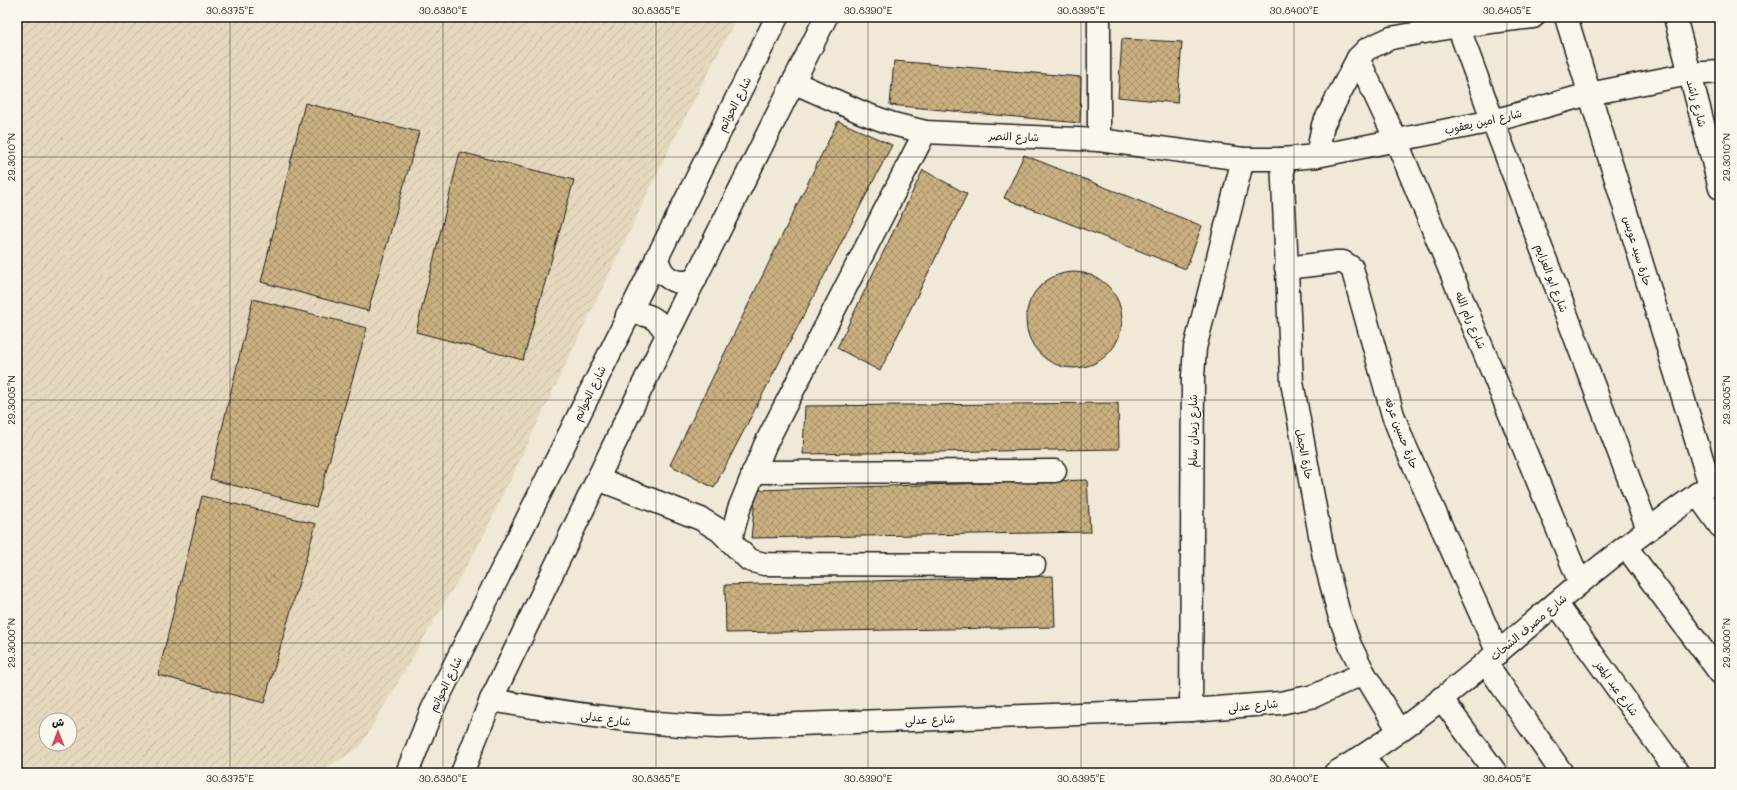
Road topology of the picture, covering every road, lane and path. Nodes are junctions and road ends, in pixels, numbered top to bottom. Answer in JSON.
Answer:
{"nodes":[{"id":1,"x":777,"y":17,"type":"edge"},
{"id":2,"x":826,"y":17,"type":"edge"},
{"id":3,"x":1099,"y":17,"type":"edge"},
{"id":4,"x":1533,"y":17,"type":"edge"},
{"id":5,"x":1566,"y":17,"type":"edge"},
{"id":6,"x":1675,"y":17,"type":"edge"},
{"id":7,"x":1458,"y":26,"type":"junction"},
{"id":8,"x":1358,"y":58,"type":"junction"},
{"id":9,"x":1720,"y":72,"type":"edge"},
{"id":10,"x":1689,"y":74,"type":"junction"},
{"id":11,"x":793,"y":82,"type":"junction"},
{"id":12,"x":1589,"y":94,"type":"junction"},
{"id":13,"x":1492,"y":121,"type":"junction"},
{"id":14,"x":925,"y":132,"type":"junction"},
{"id":15,"x":1099,"y":140,"type":"junction"},
{"id":16,"x":1396,"y":140,"type":"junction"},
{"id":17,"x":1317,"y":156,"type":"junction"},
{"id":18,"x":1243,"y":159,"type":"junction"},
{"id":19,"x":1282,"y":160,"type":"junction"},
{"id":20,"x":1720,"y":188,"type":"edge"},
{"id":21,"x":657,"y":256,"type":"junction"},
{"id":22,"x":1286,"y":268,"type":"junction"},
{"id":23,"x":695,"y":280,"type":"junction"},
{"id":24,"x":627,"y":316,"type":"junction"},
{"id":25,"x":667,"y":335,"type":"junction"},
{"id":26,"x":1055,"y":471,"type":"dead end"},
{"id":27,"x":753,"y":472,"type":"junction"},
{"id":28,"x":598,"y":479,"type":"junction"},
{"id":29,"x":1709,"y":486,"type":"edge"},
{"id":30,"x":1720,"y":526,"type":"edge"},
{"id":31,"x":1648,"y":529,"type":"junction"},
{"id":32,"x":730,"y":542,"type":"junction"},
{"id":33,"x":1626,"y":547,"type":"junction"},
{"id":34,"x":1034,"y":565,"type":"dead end"},
{"id":35,"x":1580,"y":583,"type":"junction"},
{"id":36,"x":1556,"y":603,"type":"junction"},
{"id":37,"x":1492,"y":658,"type":"junction"},
{"id":38,"x":1364,"y":673,"type":"junction"},
{"id":39,"x":1720,"y":673,"type":"edge"},
{"id":40,"x":1441,"y":698,"type":"junction"},
{"id":41,"x":491,"y":700,"type":"junction"},
{"id":42,"x":1190,"y":710,"type":"junction"},
{"id":43,"x":1399,"y":731,"type":"junction"},
{"id":44,"x":1369,"y":765,"type":"edge"},
{"id":45,"x":407,"y":773,"type":"edge"},
{"id":46,"x":462,"y":773,"type":"edge"},
{"id":47,"x":1334,"y":773,"type":"edge"},
{"id":48,"x":1496,"y":773,"type":"edge"},
{"id":49,"x":1562,"y":773,"type":"edge"},
{"id":50,"x":1678,"y":773,"type":"edge"}],
"edges":[{"from":1,"to":21,"type":"street","name":"شارع الحواتم"},
{"from":2,"to":11,"type":"street"},
{"from":3,"to":15,"type":"street"},
{"from":4,"to":7,"type":"street"},
{"from":5,"to":12,"type":"street","name":"حارة سيد عويس"},
{"from":6,"to":10,"type":"street","name":"شارع راشد"},
{"from":7,"to":8,"type":"street"},
{"from":7,"to":13,"type":"street","name":"شارع ابو العزايم"},
{"from":8,"to":16,"type":"street","name":"شارع رام الله"},
{"from":8,"to":17,"type":"street"},
{"from":9,"to":10,"type":"street","name":"شارع امين يعقوب"},
{"from":10,"to":12,"type":"street","name":"شارع امين يعقوب"},
{"from":10,"to":20,"type":"street","name":"شارع راشد"},
{"from":11,"to":14,"type":"street","name":"شارع النصر"},
{"from":11,"to":23,"type":"street"},
{"from":12,"to":13,"type":"street","name":"شارع امين يعقوب"},
{"from":12,"to":29,"type":"street","name":"حارة سيد عويس"},
{"from":13,"to":16,"type":"street","name":"شارع امين يعقوب"},
{"from":13,"to":31,"type":"street","name":"شارع ابو العزايم"},
{"from":14,"to":15,"type":"street","name":"شارع النصر"},
{"from":14,"to":27,"type":"street"},
{"from":15,"to":18,"type":"street","name":"شارع النصر"},
{"from":16,"to":17,"type":"street","name":"شارع امين يعقوب"},
{"from":16,"to":35,"type":"street","name":"شارع رام الله"},
{"from":17,"to":19,"type":"street","name":"شارع امين يعقوب"},
{"from":18,"to":19,"type":"street","name":"شارع امين يعقوب"},
{"from":18,"to":42,"type":"street","name":"شارع زيدان سالم"},
{"from":19,"to":22,"type":"street","name":"حارة الجمل"},
{"from":21,"to":23,"type":"street"},
{"from":21,"to":24,"type":"street","name":"شارع الحواتم"},
{"from":22,"to":37,"type":"street","name":"حارة حسين عرفه"},
{"from":22,"to":38,"type":"street","name":"حارة الجمل"},
{"from":23,"to":25,"type":"street"},
{"from":24,"to":25,"type":"street"},
{"from":24,"to":45,"type":"street","name":"شارع الحواتم"},
{"from":25,"to":28,"type":"street"},
{"from":26,"to":27,"type":"street"},
{"from":27,"to":32,"type":"street"},
{"from":28,"to":32,"type":"street"},
{"from":28,"to":41,"type":"street"},
{"from":29,"to":30,"type":"street","name":"حارة سيد عويس"},
{"from":29,"to":31,"type":"street","name":"شارع مصرف الشحات"},
{"from":31,"to":33,"type":"street","name":"شارع مصرف الشحات"},
{"from":32,"to":34,"type":"street"},
{"from":33,"to":35,"type":"street","name":"شارع مصرف الشحات"},
{"from":33,"to":39,"type":"street"},
{"from":35,"to":36,"type":"street","name":"شارع مصرف الشحات"},
{"from":36,"to":37,"type":"street","name":"شارع مصرف الشحات"},
{"from":36,"to":50,"type":"street","name":"شارع عبد المعز"},
{"from":37,"to":40,"type":"street","name":"شارع مصرف الشحات"},
{"from":37,"to":49,"type":"street"},
{"from":38,"to":42,"type":"street","name":"شارع عدلى"},
{"from":38,"to":43,"type":"street","name":"حارة الجمل"},
{"from":40,"to":43,"type":"street","name":"شارع مصرف الشحات"},
{"from":40,"to":48,"type":"street"},
{"from":41,"to":42,"type":"street","name":"شارع عدلى"},
{"from":41,"to":46,"type":"street"},
{"from":43,"to":44,"type":"street","name":"شارع مصرف الشحات"},
{"from":44,"to":47,"type":"street","name":"شارع مصرف الشحات"}]}
